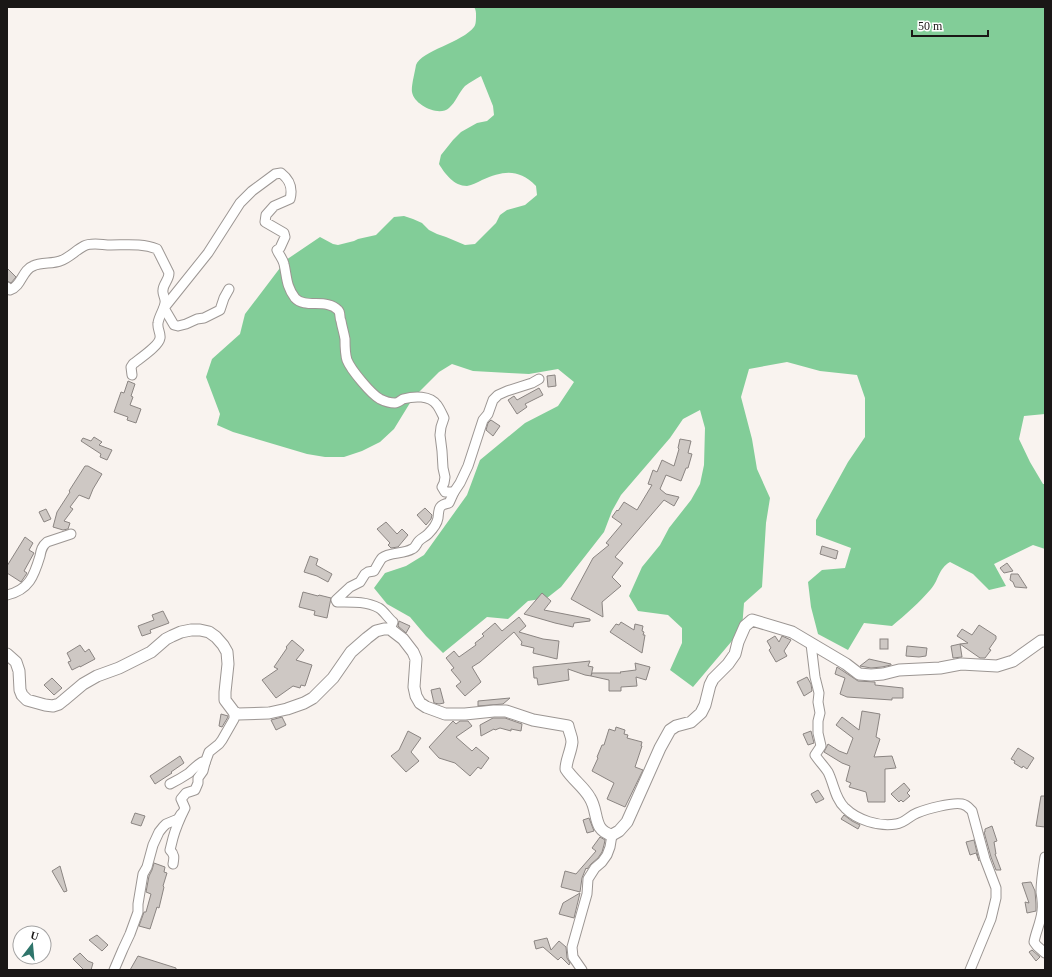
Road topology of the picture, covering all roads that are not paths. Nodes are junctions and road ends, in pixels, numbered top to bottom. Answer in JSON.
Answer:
{"nodes":[{"id":1,"x":7,"y":287,"type":"edge"},
{"id":2,"x":229,"y":289,"type":"dead end"},
{"id":3,"x":164,"y":308,"type":"junction"},
{"id":4,"x":132,"y":375,"type":"dead end"},
{"id":5,"x":539,"y":378,"type":"dead end"},
{"id":6,"x":454,"y":492,"type":"junction"},
{"id":7,"x":71,"y":534,"type":"dead end"},
{"id":8,"x":7,"y":595,"type":"edge"},
{"id":9,"x":390,"y":629,"type":"junction"},
{"id":10,"x":1045,"y":642,"type":"edge"},
{"id":11,"x":811,"y":644,"type":"junction"},
{"id":12,"x":7,"y":654,"type":"edge"},
{"id":13,"x":234,"y":712,"type":"junction"},
{"id":14,"x":205,"y":763,"type":"junction"},
{"id":15,"x":170,"y":784,"type":"dead end"},
{"id":16,"x":182,"y":813,"type":"junction"},
{"id":17,"x":612,"y":835,"type":"junction"},
{"id":18,"x":1045,"y":857,"type":"edge"},
{"id":19,"x":173,"y":864,"type":"dead end"},
{"id":20,"x":1045,"y":953,"type":"edge"},
{"id":21,"x":114,"y":970,"type":"edge"},
{"id":22,"x":582,"y":970,"type":"edge"},
{"id":23,"x":970,"y":970,"type":"edge"}],
"edges":[{"from":1,"to":3,"type":"street"},
{"from":2,"to":3,"type":"street"},
{"from":3,"to":4,"type":"street"},
{"from":3,"to":6,"type":"street"},
{"from":5,"to":6,"type":"street"},
{"from":6,"to":9,"type":"street"},
{"from":7,"to":8,"type":"street"},
{"from":9,"to":13,"type":"street"},
{"from":9,"to":17,"type":"street"},
{"from":10,"to":11,"type":"street"},
{"from":11,"to":17,"type":"street"},
{"from":11,"to":23,"type":"street"},
{"from":12,"to":13,"type":"street"},
{"from":13,"to":14,"type":"street"},
{"from":14,"to":15,"type":"street"},
{"from":14,"to":16,"type":"street"},
{"from":16,"to":19,"type":"street"},
{"from":16,"to":21,"type":"street"},
{"from":17,"to":22,"type":"street"},
{"from":18,"to":20,"type":"street"}]}
